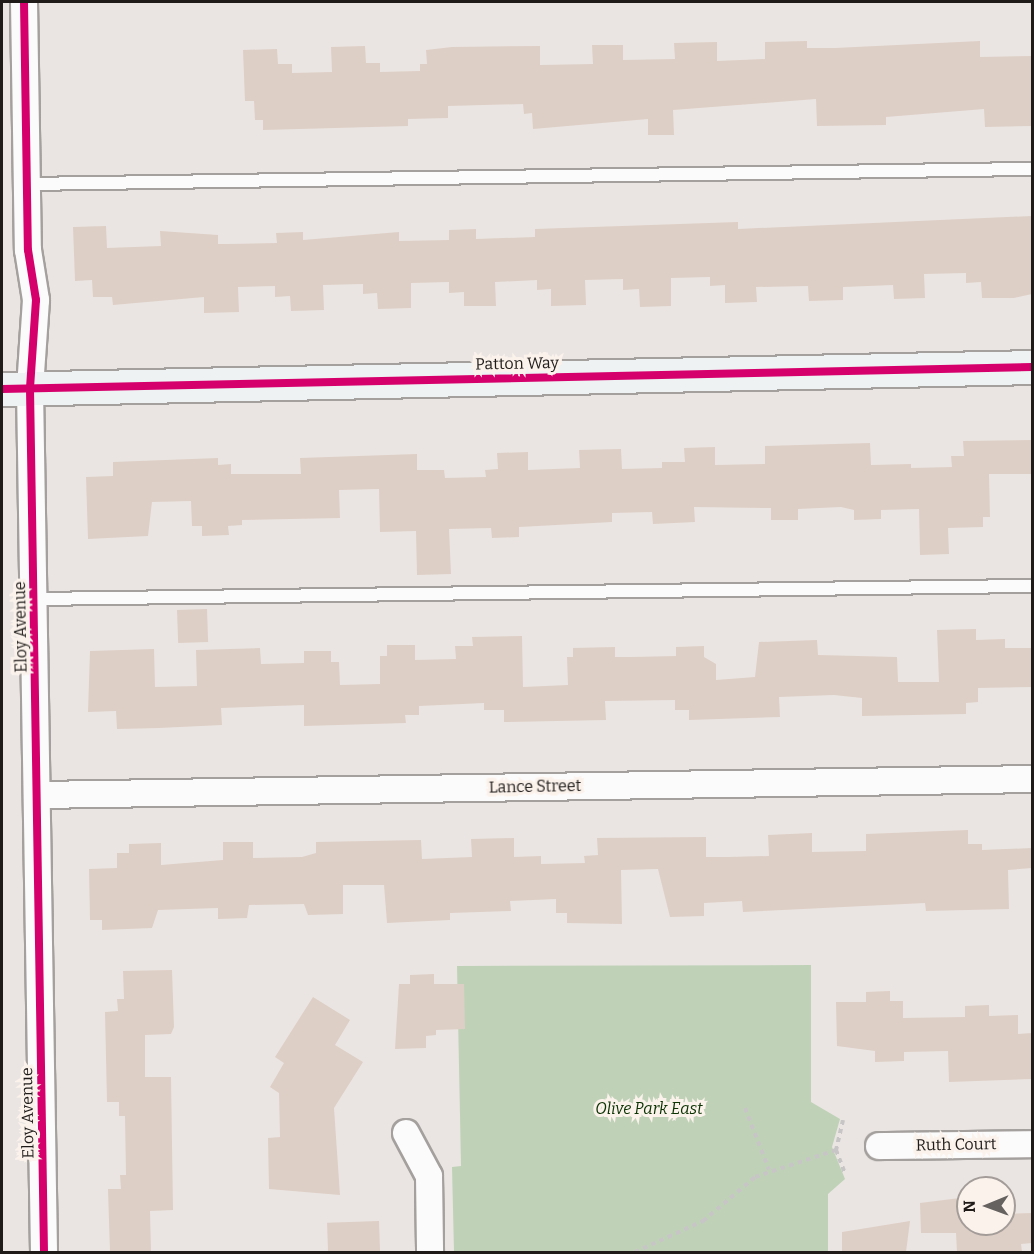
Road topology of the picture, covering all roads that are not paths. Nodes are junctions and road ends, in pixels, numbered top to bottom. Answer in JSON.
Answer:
{"nodes":[{"id":1,"x":24,"y":2,"type":"edge"},
{"id":2,"x":1032,"y":169,"type":"edge"},
{"id":3,"x":27,"y":184,"type":"junction"},
{"id":4,"x":1032,"y":367,"type":"edge"},
{"id":5,"x":16,"y":389,"type":"edge"},
{"id":6,"x":1032,"y":586,"type":"edge"},
{"id":7,"x":34,"y":599,"type":"junction"},
{"id":8,"x":1032,"y":779,"type":"edge"},
{"id":9,"x":38,"y":795,"type":"junction"},
{"id":10,"x":406,"y":1133,"type":"dead end"},
{"id":11,"x":1032,"y":1144,"type":"edge"},
{"id":12,"x":879,"y":1146,"type":"dead end"},
{"id":13,"x":44,"y":1252,"type":"edge"},
{"id":14,"x":430,"y":1252,"type":"edge"}],
"edges":[{"from":1,"to":3,"type":"street","name":"Eloy Avenue"},
{"from":2,"to":3,"type":"lane"},
{"from":3,"to":5,"type":"street","name":"Eloy Avenue"},
{"from":4,"to":5,"type":"street","name":"Patton Way"},
{"from":5,"to":7,"type":"street","name":"Eloy Avenue"},
{"from":6,"to":7,"type":"lane"},
{"from":7,"to":9,"type":"street","name":"Eloy Avenue"},
{"from":8,"to":9,"type":"street","name":"Lance Street"},
{"from":9,"to":13,"type":"street","name":"Eloy Avenue"},
{"from":10,"to":14,"type":"street"},
{"from":11,"to":12,"type":"street","name":"Ruth Court"}]}
